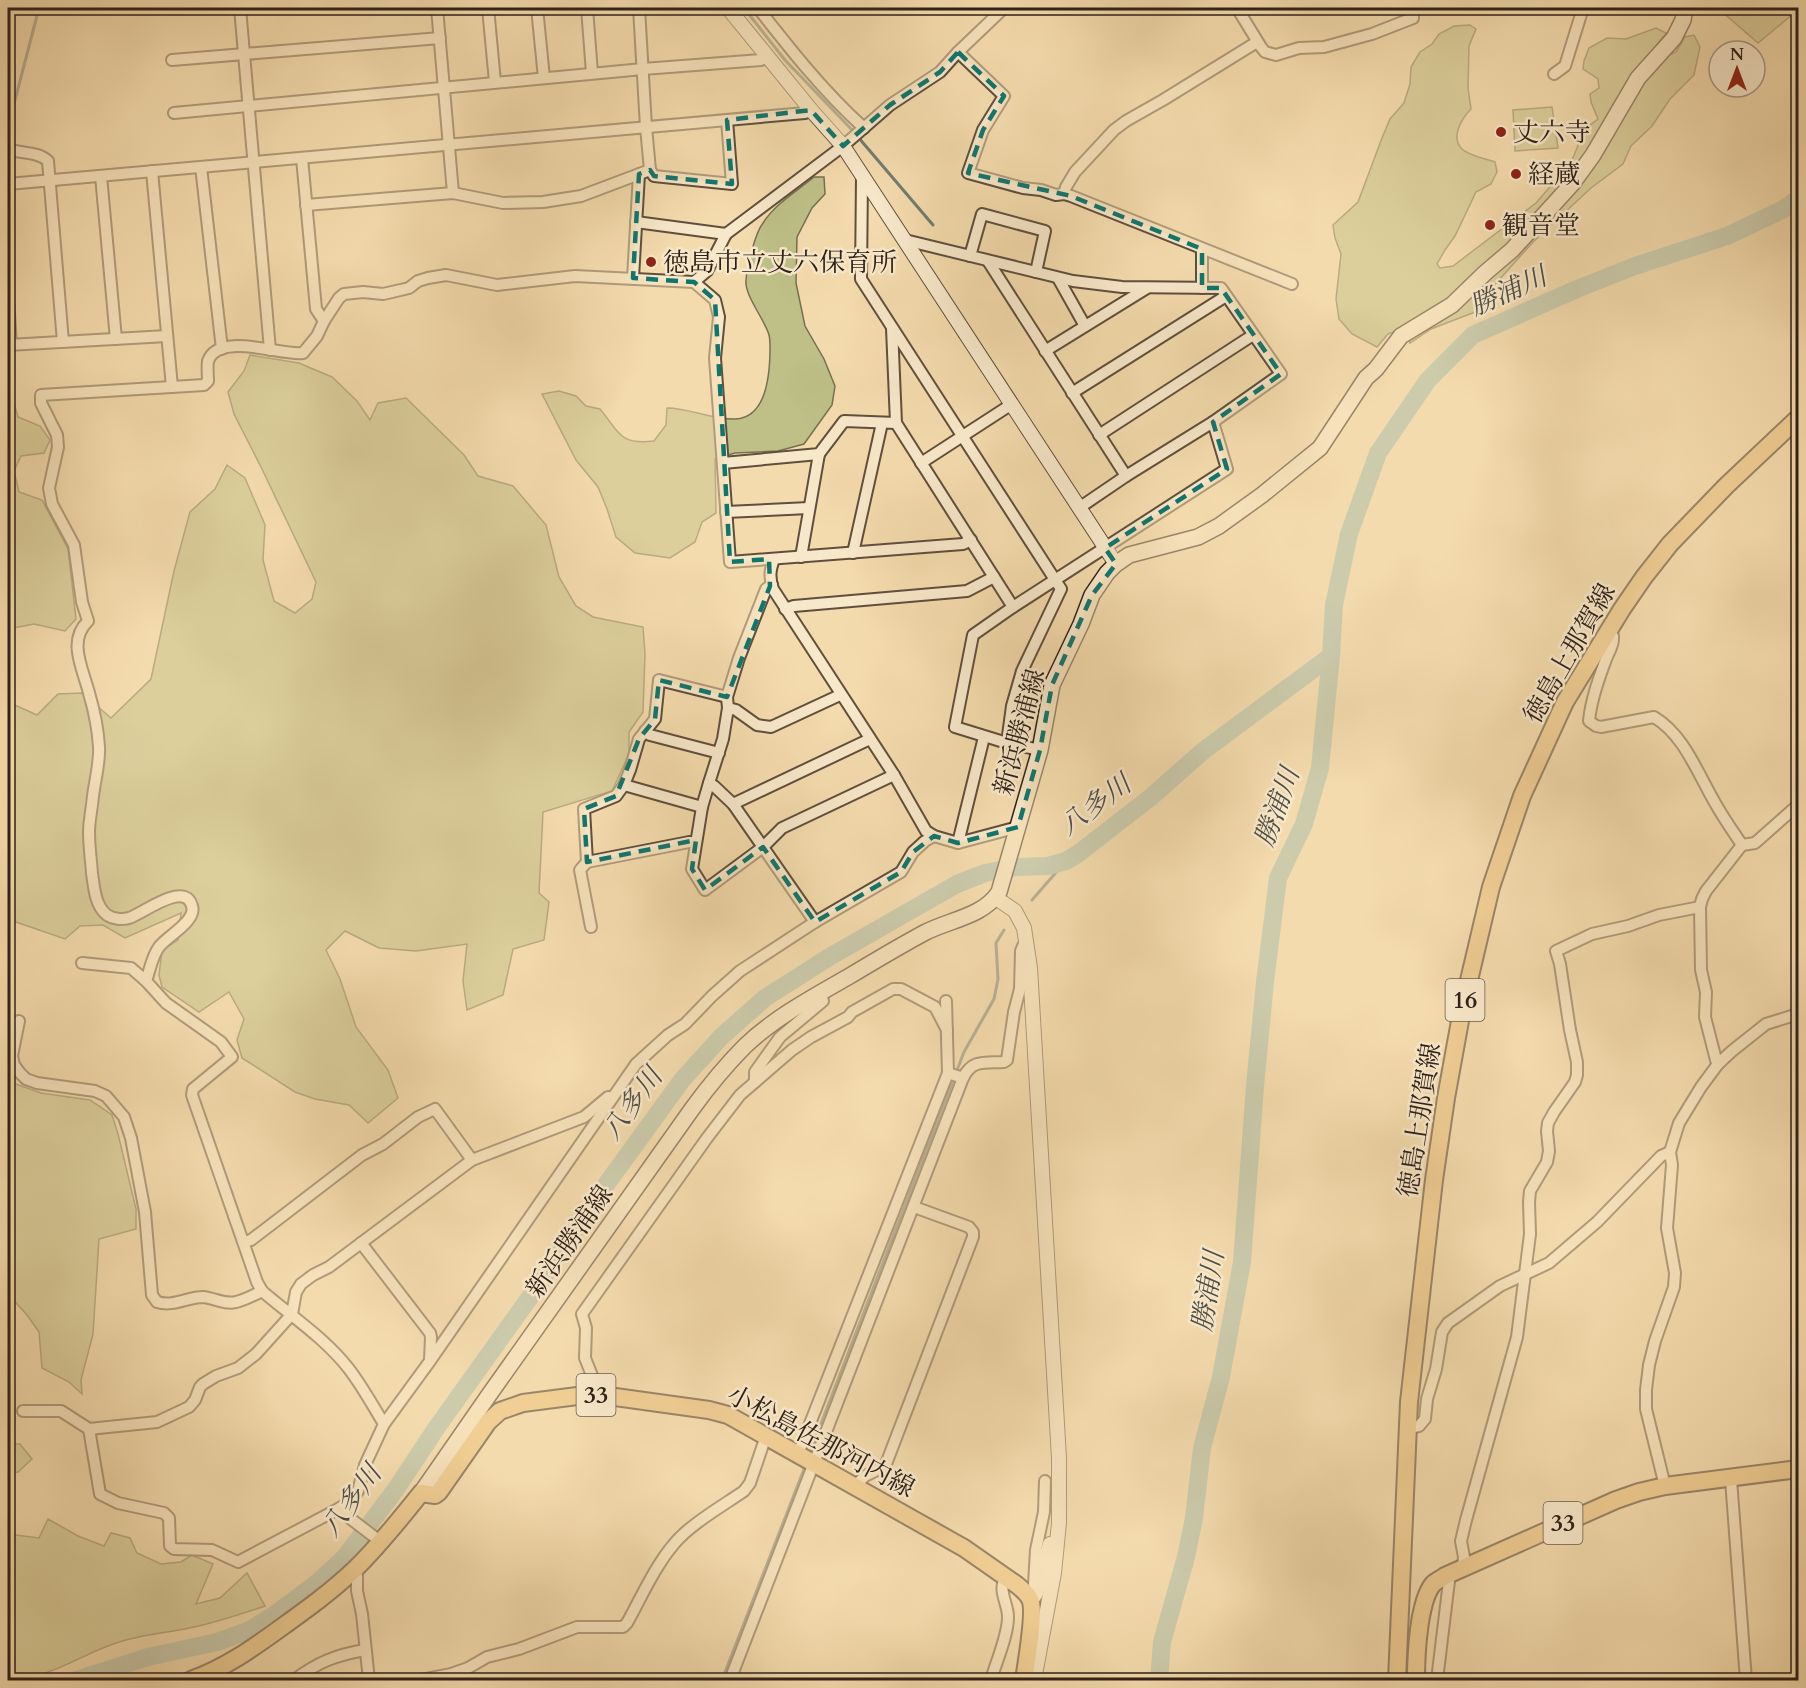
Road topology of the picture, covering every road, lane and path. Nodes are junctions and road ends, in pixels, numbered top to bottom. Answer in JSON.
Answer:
{"nodes":[{"id":1,"x":240,"y":8,"type":"edge"},
{"id":2,"x":437,"y":8,"type":"edge"},
{"id":3,"x":488,"y":8,"type":"edge"},
{"id":4,"x":537,"y":8,"type":"edge"},
{"id":5,"x":587,"y":8,"type":"edge"},
{"id":6,"x":639,"y":8,"type":"edge"},
{"id":7,"x":728,"y":8,"type":"edge"},
{"id":8,"x":758,"y":8,"type":"edge"},
{"id":9,"x":1004,"y":8,"type":"edge"},
{"id":10,"x":1241,"y":8,"type":"edge"},
{"id":11,"x":1413,"y":8,"type":"edge"},
{"id":12,"x":1583,"y":8,"type":"edge"},
{"id":13,"x":1685,"y":8,"type":"edge"},
{"id":14,"x":440,"y":38,"type":"junction"},
{"id":15,"x":1257,"y":42,"type":"junction"},
{"id":16,"x":958,"y":51,"type":"junction"},
{"id":17,"x":244,"y":54,"type":"junction"},
{"id":18,"x":768,"y":57,"type":"junction"},
{"id":19,"x":172,"y":60,"type":"dead end"},
{"id":20,"x":643,"y":69,"type":"junction"},
{"id":21,"x":592,"y":73,"type":"junction"},
{"id":22,"x":1554,"y":74,"type":"dead end"},
{"id":23,"x":544,"y":78,"type":"junction"},
{"id":24,"x":495,"y":82,"type":"junction"},
{"id":25,"x":444,"y":87,"type":"junction"},
{"id":26,"x":248,"y":105,"type":"junction"},
{"id":27,"x":811,"y":110,"type":"junction"},
{"id":28,"x":174,"y":113,"type":"dead end"},
{"id":29,"x":727,"y":120,"type":"junction"},
{"id":30,"x":646,"y":128,"type":"junction"},
{"id":31,"x":864,"y":128,"type":"junction"},
{"id":32,"x":449,"y":145,"type":"junction"},
{"id":33,"x":843,"y":146,"type":"junction"},
{"id":34,"x":8,"y":149,"type":"edge"},
{"id":35,"x":302,"y":158,"type":"junction"},
{"id":36,"x":253,"y":162,"type":"junction"},
{"id":37,"x":201,"y":167,"type":"junction"},
{"id":38,"x":152,"y":171,"type":"junction"},
{"id":39,"x":644,"y":172,"type":"junction"},
{"id":40,"x":101,"y":176,"type":"junction"},
{"id":41,"x":862,"y":176,"type":"junction"},
{"id":42,"x":49,"y":181,"type":"junction"},
{"id":43,"x":8,"y":184,"type":"edge"},
{"id":44,"x":453,"y":193,"type":"junction"},
{"id":45,"x":1064,"y":194,"type":"junction"},
{"id":46,"x":306,"y":205,"type":"junction"},
{"id":47,"x":636,"y":222,"type":"junction"},
{"id":48,"x":726,"y":234,"type":"junction"},
{"id":49,"x":905,"y":240,"type":"junction"},
{"id":50,"x":1202,"y":249,"type":"junction"},
{"id":51,"x":970,"y":256,"type":"junction"},
{"id":52,"x":988,"y":261,"type":"junction"},
{"id":53,"x":1036,"y":272,"type":"junction"},
{"id":54,"x":633,"y":278,"type":"junction"},
{"id":55,"x":1058,"y":278,"type":"junction"},
{"id":56,"x":694,"y":282,"type":"junction"},
{"id":57,"x":1292,"y":284,"type":"dead end"},
{"id":58,"x":1147,"y":287,"type":"junction"},
{"id":59,"x":1202,"y":288,"type":"junction"},
{"id":60,"x":1226,"y":296,"type":"junction"},
{"id":61,"x":8,"y":297,"type":"edge"},
{"id":62,"x":324,"y":321,"type":"junction"},
{"id":63,"x":1085,"y":326,"type":"junction"},
{"id":64,"x":892,"y":328,"type":"junction"},
{"id":65,"x":1253,"y":335,"type":"junction"},
{"id":66,"x":166,"y":336,"type":"junction"},
{"id":67,"x":116,"y":339,"type":"junction"},
{"id":68,"x":63,"y":342,"type":"junction"},
{"id":69,"x":9,"y":345,"type":"edge"},
{"id":70,"x":222,"y":349,"type":"junction"},
{"id":71,"x":270,"y":350,"type":"junction"},
{"id":72,"x":1045,"y":351,"type":"junction"},
{"id":73,"x":172,"y":387,"type":"junction"},
{"id":74,"x":1072,"y":393,"type":"junction"},
{"id":75,"x":1012,"y":404,"type":"junction"},
{"id":76,"x":1798,"y":418,"type":"edge"},
{"id":77,"x":1213,"y":422,"type":"junction"},
{"id":78,"x":882,"y":423,"type":"junction"},
{"id":79,"x":896,"y":423,"type":"junction"},
{"id":80,"x":1099,"y":435,"type":"junction"},
{"id":81,"x":962,"y":436,"type":"junction"},
{"id":82,"x":819,"y":454,"type":"junction"},
{"id":83,"x":723,"y":463,"type":"junction"},
{"id":84,"x":921,"y":463,"type":"junction"},
{"id":85,"x":1126,"y":476,"type":"junction"},
{"id":86,"x":809,"y":508,"type":"junction"},
{"id":87,"x":1079,"y":508,"type":"junction"},
{"id":88,"x":726,"y":512,"type":"junction"},
{"id":89,"x":971,"y":540,"type":"junction"},
{"id":90,"x":1106,"y":548,"type":"junction"},
{"id":91,"x":853,"y":553,"type":"junction"},
{"id":92,"x":801,"y":556,"type":"junction"},
{"id":93,"x":774,"y":559,"type":"junction"},
{"id":94,"x":1116,"y":564,"type":"junction"},
{"id":95,"x":994,"y":577,"type":"junction"},
{"id":96,"x":1056,"y":580,"type":"junction"},
{"id":97,"x":771,"y":585,"type":"junction"},
{"id":98,"x":1013,"y":607,"type":"junction"},
{"id":99,"x":785,"y":609,"type":"junction"},
{"id":100,"x":1608,"y":632,"type":"junction"},
{"id":101,"x":840,"y":695,"type":"junction"},
{"id":102,"x":728,"y":703,"type":"junction"},
{"id":103,"x":645,"y":731,"type":"junction"},
{"id":104,"x":984,"y":737,"type":"junction"},
{"id":105,"x":870,"y":739,"type":"junction"},
{"id":106,"x":1006,"y":743,"type":"junction"},
{"id":107,"x":1040,"y":750,"type":"junction"},
{"id":108,"x":719,"y":753,"type":"junction"},
{"id":109,"x":894,"y":775,"type":"junction"},
{"id":110,"x":709,"y":783,"type":"junction"},
{"id":111,"x":624,"y":785,"type":"junction"},
{"id":112,"x":733,"y":804,"type":"junction"},
{"id":113,"x":1798,"y":805,"type":"edge"},
{"id":114,"x":702,"y":807,"type":"junction"},
{"id":115,"x":1017,"y":830,"type":"junction"},
{"id":116,"x":934,"y":836,"type":"junction"},
{"id":117,"x":696,"y":842,"type":"junction"},
{"id":118,"x":958,"y":843,"type":"junction"},
{"id":119,"x":1742,"y":844,"type":"junction"},
{"id":120,"x":763,"y":847,"type":"junction"},
{"id":121,"x":586,"y":862,"type":"junction"},
{"id":122,"x":998,"y":895,"type":"junction"},
{"id":123,"x":1701,"y":907,"type":"junction"},
{"id":124,"x":815,"y":922,"type":"junction"},
{"id":125,"x":591,"y":927,"type":"dead end"},
{"id":126,"x":1027,"y":944,"type":"junction"},
{"id":127,"x":82,"y":963,"type":"dead end"},
{"id":128,"x":146,"y":981,"type":"junction"},
{"id":129,"x":821,"y":992,"type":"junction"},
{"id":130,"x":946,"y":1001,"type":"dead end"},
{"id":131,"x":1798,"y":1014,"type":"edge"},
{"id":132,"x":19,"y":1021,"type":"dead end"},
{"id":133,"x":947,"y":1030,"type":"junction"},
{"id":134,"x":1718,"y":1064,"type":"junction"},
{"id":135,"x":956,"y":1075,"type":"junction"},
{"id":136,"x":755,"y":1082,"type":"junction"},
{"id":137,"x":615,"y":1095,"type":"junction"},
{"id":138,"x":1670,"y":1152,"type":"junction"},
{"id":139,"x":471,"y":1160,"type":"junction"},
{"id":140,"x":914,"y":1207,"type":"junction"},
{"id":141,"x":244,"y":1242,"type":"junction"},
{"id":142,"x":361,"y":1243,"type":"junction"},
{"id":143,"x":1526,"y":1275,"type":"junction"},
{"id":144,"x":262,"y":1291,"type":"junction"},
{"id":145,"x":292,"y":1314,"type":"junction"},
{"id":146,"x":430,"y":1361,"type":"junction"},
{"id":147,"x":592,"y":1395,"type":"junction"},
{"id":148,"x":23,"y":1411,"type":"dead end"},
{"id":149,"x":384,"y":1424,"type":"junction"},
{"id":150,"x":1408,"y":1428,"type":"junction"},
{"id":151,"x":89,"y":1429,"type":"junction"},
{"id":152,"x":766,"y":1436,"type":"junction"},
{"id":153,"x":807,"y":1459,"type":"junction"},
{"id":154,"x":1798,"y":1469,"type":"edge"},
{"id":155,"x":1731,"y":1479,"type":"junction"},
{"id":156,"x":1045,"y":1481,"type":"dead end"},
{"id":157,"x":855,"y":1486,"type":"junction"},
{"id":158,"x":1665,"y":1486,"type":"junction"},
{"id":159,"x":1059,"y":1489,"type":"junction"},
{"id":160,"x":421,"y":1493,"type":"junction"},
{"id":161,"x":344,"y":1512,"type":"junction"},
{"id":162,"x":379,"y":1540,"type":"junction"},
{"id":163,"x":354,"y":1570,"type":"junction"},
{"id":164,"x":1457,"y":1571,"type":"junction"},
{"id":165,"x":1006,"y":1577,"type":"junction"},
{"id":166,"x":1031,"y":1601,"type":"junction"},
{"id":167,"x":366,"y":1650,"type":"junction"},
{"id":168,"x":1028,"y":1653,"type":"junction"},
{"id":169,"x":191,"y":1680,"type":"edge"},
{"id":170,"x":294,"y":1680,"type":"edge"},
{"id":171,"x":369,"y":1680,"type":"edge"},
{"id":172,"x":420,"y":1680,"type":"edge"},
{"id":173,"x":730,"y":1680,"type":"edge"},
{"id":174,"x":991,"y":1680,"type":"edge"},
{"id":175,"x":1024,"y":1680,"type":"edge"},
{"id":176,"x":1033,"y":1680,"type":"edge"},
{"id":177,"x":1397,"y":1680,"type":"edge"},
{"id":178,"x":1416,"y":1680,"type":"edge"},
{"id":179,"x":1437,"y":1680,"type":"edge"},
{"id":180,"x":1746,"y":1680,"type":"edge"}],
"edges":[{"from":1,"to":17,"type":"street"},
{"from":2,"to":14,"type":"street"},
{"from":3,"to":24,"type":"street"},
{"from":4,"to":23,"type":"street"},
{"from":5,"to":21,"type":"street"},
{"from":6,"to":20,"type":"street"},
{"from":7,"to":18,"type":"street"},
{"from":8,"to":31,"type":"street"},
{"from":9,"to":16,"type":"street"},
{"from":10,"to":15,"type":"street"},
{"from":11,"to":15,"type":"street"},
{"from":12,"to":22,"type":"street"},
{"from":13,"to":94,"type":"main road","name":"新浜勝浦線"},
{"from":14,"to":17,"type":"street"},
{"from":14,"to":25,"type":"street"},
{"from":15,"to":45,"type":"street"},
{"from":16,"to":31,"type":"street"},
{"from":16,"to":45,"type":"street"},
{"from":17,"to":19,"type":"street"},
{"from":17,"to":26,"type":"street"},
{"from":18,"to":20,"type":"street"},
{"from":18,"to":27,"type":"street"},
{"from":20,"to":21,"type":"street"},
{"from":20,"to":30,"type":"street"},
{"from":21,"to":23,"type":"street"},
{"from":23,"to":24,"type":"street"},
{"from":24,"to":25,"type":"street"},
{"from":25,"to":26,"type":"street"},
{"from":25,"to":32,"type":"street"},
{"from":26,"to":28,"type":"street"},
{"from":26,"to":36,"type":"street"},
{"from":27,"to":29,"type":"street"},
{"from":27,"to":33,"type":"street"},
{"from":29,"to":30,"type":"street"},
{"from":29,"to":39,"type":"street"},
{"from":30,"to":32,"type":"street"},
{"from":30,"to":39,"type":"street"},
{"from":31,"to":33,"type":"street"},
{"from":32,"to":35,"type":"street"},
{"from":32,"to":44,"type":"street"},
{"from":33,"to":41,"type":"street"},
{"from":33,"to":48,"type":"street"},
{"from":34,"to":42,"type":"street"},
{"from":35,"to":36,"type":"street"},
{"from":35,"to":46,"type":"street"},
{"from":36,"to":37,"type":"street"},
{"from":36,"to":71,"type":"street"},
{"from":37,"to":38,"type":"street"},
{"from":37,"to":70,"type":"street"},
{"from":38,"to":40,"type":"street"},
{"from":38,"to":66,"type":"street"},
{"from":39,"to":44,"type":"street"},
{"from":39,"to":47,"type":"street"},
{"from":40,"to":42,"type":"street"},
{"from":40,"to":67,"type":"street"},
{"from":41,"to":49,"type":"street"},
{"from":41,"to":64,"type":"street"},
{"from":42,"to":43,"type":"street"},
{"from":42,"to":68,"type":"street"},
{"from":44,"to":46,"type":"street"},
{"from":45,"to":50,"type":"street"},
{"from":46,"to":62,"type":"street"},
{"from":47,"to":48,"type":"street"},
{"from":47,"to":54,"type":"street"},
{"from":48,"to":56,"type":"street"},
{"from":49,"to":51,"type":"street"},
{"from":49,"to":75,"type":"street"},
{"from":50,"to":57,"type":"street"},
{"from":50,"to":59,"type":"street"},
{"from":51,"to":52,"type":"street"},
{"from":51,"to":53,"type":"street"},
{"from":52,"to":53,"type":"street"},
{"from":52,"to":72,"type":"street"},
{"from":53,"to":55,"type":"street"},
{"from":54,"to":56,"type":"street"},
{"from":54,"to":62,"type":"street"},
{"from":55,"to":58,"type":"street"},
{"from":55,"to":63,"type":"street"},
{"from":56,"to":83,"type":"street"},
{"from":58,"to":59,"type":"street"},
{"from":58,"to":63,"type":"street"},
{"from":59,"to":60,"type":"street"},
{"from":60,"to":65,"type":"street"},
{"from":60,"to":74,"type":"street"},
{"from":61,"to":69,"type":"street"},
{"from":62,"to":71,"type":"street"},
{"from":63,"to":72,"type":"street"},
{"from":64,"to":79,"type":"street"},
{"from":64,"to":81,"type":"street"},
{"from":65,"to":77,"type":"street"},
{"from":65,"to":80,"type":"street"},
{"from":66,"to":67,"type":"street"},
{"from":66,"to":73,"type":"street"},
{"from":67,"to":68,"type":"street"},
{"from":68,"to":69,"type":"street"},
{"from":70,"to":71,"type":"street"},
{"from":70,"to":73,"type":"street"},
{"from":72,"to":74,"type":"street"},
{"from":73,"to":128,"type":"street"},
{"from":74,"to":80,"type":"street"},
{"from":75,"to":81,"type":"street"},
{"from":75,"to":87,"type":"street"},
{"from":76,"to":100,"type":"main road","name":"徳島上那賀線","number":"16"},
{"from":77,"to":85,"type":"street"},
{"from":77,"to":90,"type":"street"},
{"from":78,"to":79,"type":"street"},
{"from":78,"to":82,"type":"street"},
{"from":78,"to":91,"type":"street"},
{"from":79,"to":84,"type":"street"},
{"from":80,"to":85,"type":"street"},
{"from":81,"to":84,"type":"street"},
{"from":81,"to":96,"type":"street"},
{"from":82,"to":83,"type":"street"},
{"from":82,"to":86,"type":"street"},
{"from":83,"to":88,"type":"street"},
{"from":84,"to":89,"type":"street"},
{"from":85,"to":87,"type":"street"},
{"from":86,"to":88,"type":"street"},
{"from":86,"to":92,"type":"street"},
{"from":87,"to":90,"type":"street"},
{"from":88,"to":93,"type":"street"},
{"from":89,"to":91,"type":"street"},
{"from":89,"to":95,"type":"street"},
{"from":90,"to":94,"type":"street"},
{"from":90,"to":96,"type":"street"},
{"from":91,"to":92,"type":"street"},
{"from":92,"to":93,"type":"street"},
{"from":93,"to":97,"type":"street"},
{"from":94,"to":107,"type":"main road","name":"新浜勝浦線"},
{"from":95,"to":98,"type":"street"},
{"from":95,"to":99,"type":"street"},
{"from":96,"to":98,"type":"street"},
{"from":96,"to":106,"type":"street"},
{"from":97,"to":99,"type":"street"},
{"from":97,"to":102,"type":"street"},
{"from":98,"to":104,"type":"street"},
{"from":99,"to":101,"type":"street"},
{"from":100,"to":119,"type":"street"},
{"from":100,"to":150,"type":"main road","name":"徳島上那賀線","number":"16"},
{"from":101,"to":102,"type":"street"},
{"from":101,"to":105,"type":"street"},
{"from":102,"to":103,"type":"street"},
{"from":102,"to":108,"type":"street"},
{"from":103,"to":108,"type":"street"},
{"from":103,"to":111,"type":"street"},
{"from":104,"to":106,"type":"street"},
{"from":104,"to":118,"type":"street"},
{"from":105,"to":109,"type":"street"},
{"from":105,"to":112,"type":"street"},
{"from":106,"to":107,"type":"street"},
{"from":107,"to":115,"type":"main road","name":"新浜勝浦線"},
{"from":108,"to":110,"type":"street"},
{"from":109,"to":116,"type":"street"},
{"from":109,"to":120,"type":"street"},
{"from":110,"to":112,"type":"street"},
{"from":110,"to":114,"type":"street"},
{"from":111,"to":114,"type":"street"},
{"from":111,"to":121,"type":"street"},
{"from":112,"to":120,"type":"street"},
{"from":113,"to":119,"type":"street"},
{"from":114,"to":117,"type":"street"},
{"from":115,"to":118,"type":"street"},
{"from":115,"to":122,"type":"main road","name":"新浜勝浦線"},
{"from":116,"to":118,"type":"street"},
{"from":116,"to":124,"type":"street"},
{"from":117,"to":120,"type":"street"},
{"from":117,"to":121,"type":"street"},
{"from":119,"to":123,"type":"street"},
{"from":120,"to":124,"type":"street"},
{"from":121,"to":125,"type":"street"},
{"from":122,"to":126,"type":"street"},
{"from":122,"to":129,"type":"main road","name":"新浜勝浦線"},
{"from":123,"to":134,"type":"street"},
{"from":123,"to":143,"type":"street"},
{"from":124,"to":137,"type":"street"},
{"from":126,"to":135,"type":"street"},
{"from":126,"to":159,"type":"street"},
{"from":127,"to":128,"type":"street"},
{"from":128,"to":141,"type":"street"},
{"from":129,"to":136,"type":"street"},
{"from":129,"to":160,"type":"main road","name":"新浜勝浦線"},
{"from":130,"to":133,"type":"street"},
{"from":131,"to":134,"type":"street"},
{"from":132,"to":144,"type":"street"},
{"from":133,"to":135,"type":"street"},
{"from":133,"to":136,"type":"street"},
{"from":134,"to":138,"type":"street"},
{"from":135,"to":140,"type":"street"},
{"from":135,"to":153,"type":"street"},
{"from":136,"to":147,"type":"street"},
{"from":137,"to":139,"type":"street"},
{"from":137,"to":146,"type":"street"},
{"from":138,"to":143,"type":"street"},
{"from":138,"to":158,"type":"street"},
{"from":139,"to":141,"type":"street"},
{"from":139,"to":142,"type":"street"},
{"from":140,"to":153,"type":"street"},
{"from":140,"to":157,"type":"street"},
{"from":141,"to":144,"type":"street"},
{"from":142,"to":145,"type":"street"},
{"from":142,"to":146,"type":"street"},
{"from":143,"to":150,"type":"street"},
{"from":143,"to":164,"type":"street"},
{"from":144,"to":145,"type":"street"},
{"from":145,"to":149,"type":"street"},
{"from":145,"to":151,"type":"street"},
{"from":146,"to":149,"type":"street"},
{"from":147,"to":152,"type":"main road","name":"小松島佐那河内線","number":"33"},
{"from":147,"to":160,"type":"main road","name":"小松島佐那河内線","number":"33"},
{"from":148,"to":151,"type":"street"},
{"from":149,"to":161,"type":"street"},
{"from":150,"to":177,"type":"main road","name":"徳島上那賀線","number":"16"},
{"from":151,"to":161,"type":"street"},
{"from":152,"to":153,"type":"main road","name":"小松島佐那河内線","number":"33"},
{"from":152,"to":172,"type":"street"},
{"from":153,"to":157,"type":"main road","name":"小松島佐那河内線","number":"33"},
{"from":153,"to":173,"type":"street"},
{"from":154,"to":155,"type":"main road","number":"33"},
{"from":155,"to":158,"type":"main road","number":"33"},
{"from":155,"to":180,"type":"street"},
{"from":156,"to":166,"type":"street"},
{"from":157,"to":165,"type":"main road","name":"小松島佐那河内線","number":"33"},
{"from":158,"to":164,"type":"main road","number":"33"},
{"from":159,"to":166,"type":"street"},
{"from":159,"to":176,"type":"street"},
{"from":160,"to":162,"type":"main road","name":"小松島佐那河内線","number":"33"},
{"from":161,"to":162,"type":"street"},
{"from":162,"to":163,"type":"main road","name":"小松島佐那河内線","number":"33"},
{"from":163,"to":167,"type":"street"},
{"from":163,"to":169,"type":"main road","name":"小松島佐那河内線","number":"33"},
{"from":164,"to":178,"type":"main road","number":"33"},
{"from":164,"to":179,"type":"street"},
{"from":165,"to":166,"type":"main road","name":"小松島佐那河内線","number":"33"},
{"from":165,"to":174,"type":"street"},
{"from":166,"to":168,"type":"main road"},
{"from":167,"to":170,"type":"street"},
{"from":167,"to":171,"type":"street"},
{"from":168,"to":175,"type":"main road"},
{"from":168,"to":176,"type":"main road"}]}
